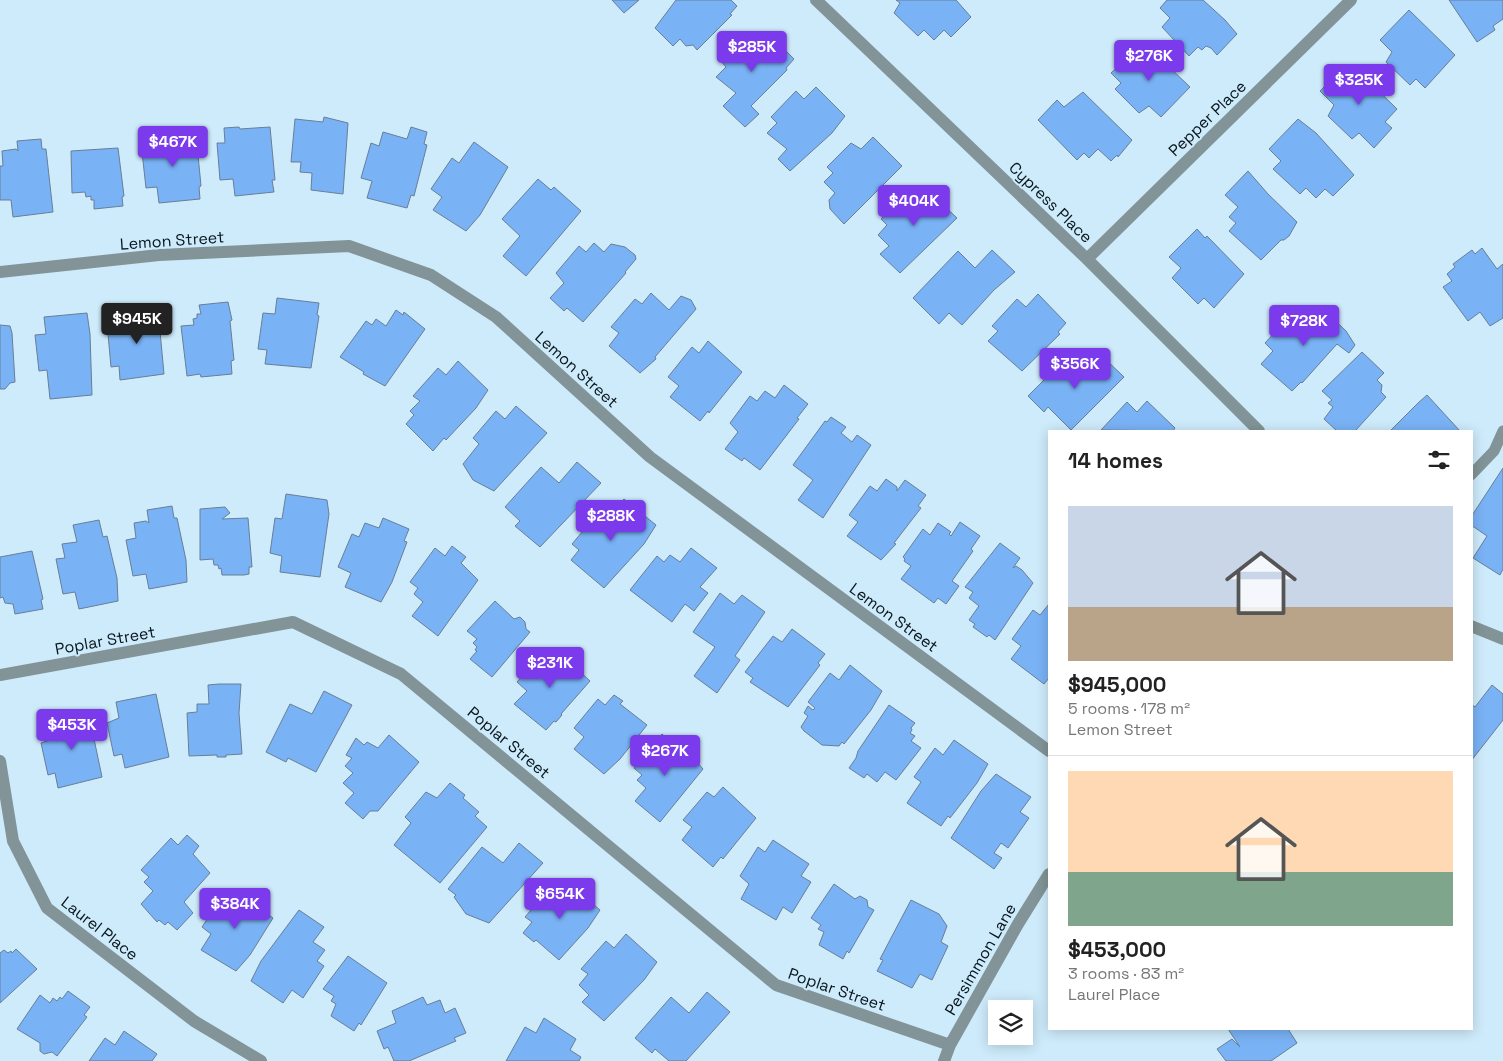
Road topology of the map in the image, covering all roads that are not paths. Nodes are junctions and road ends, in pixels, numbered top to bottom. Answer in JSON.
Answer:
{"nodes":[{"id":1,"x":816,"y":0,"type":"edge"},
{"id":2,"x":1351,"y":0,"type":"edge"},
{"id":3,"x":1086,"y":259,"type":"junction"},
{"id":4,"x":0,"y":272,"type":"edge"},
{"id":5,"x":1258,"y":430,"type":"edge"},
{"id":6,"x":1503,"y":431,"type":"edge"},
{"id":7,"x":1473,"y":473,"type":"edge"},
{"id":8,"x":1473,"y":627,"type":"edge"},
{"id":9,"x":1503,"y":639,"type":"edge"},
{"id":10,"x":0,"y":675,"type":"edge"},
{"id":11,"x":1048,"y":750,"type":"edge"},
{"id":12,"x":0,"y":761,"type":"edge"},
{"id":13,"x":1048,"y":876,"type":"edge"},
{"id":14,"x":950,"y":1045,"type":"junction"},
{"id":15,"x":261,"y":1061,"type":"edge"},
{"id":16,"x":944,"y":1061,"type":"edge"}],
"edges":[{"from":1,"to":3,"type":"street","name":"Cypress Place"},
{"from":2,"to":3,"type":"street","name":"Pepper Place"},
{"from":3,"to":5,"type":"street","name":"Cypress Place"},
{"from":4,"to":11,"type":"street","name":"Lemon Street"},
{"from":6,"to":7,"type":"lane"},
{"from":8,"to":9,"type":"street"},
{"from":10,"to":14,"type":"street","name":"Poplar Street"},
{"from":12,"to":15,"type":"street","name":"Laurel Place"},
{"from":13,"to":14,"type":"street","name":"Persimmon Lane"},
{"from":14,"to":16,"type":"street","name":"Persimmon Lane"}]}
